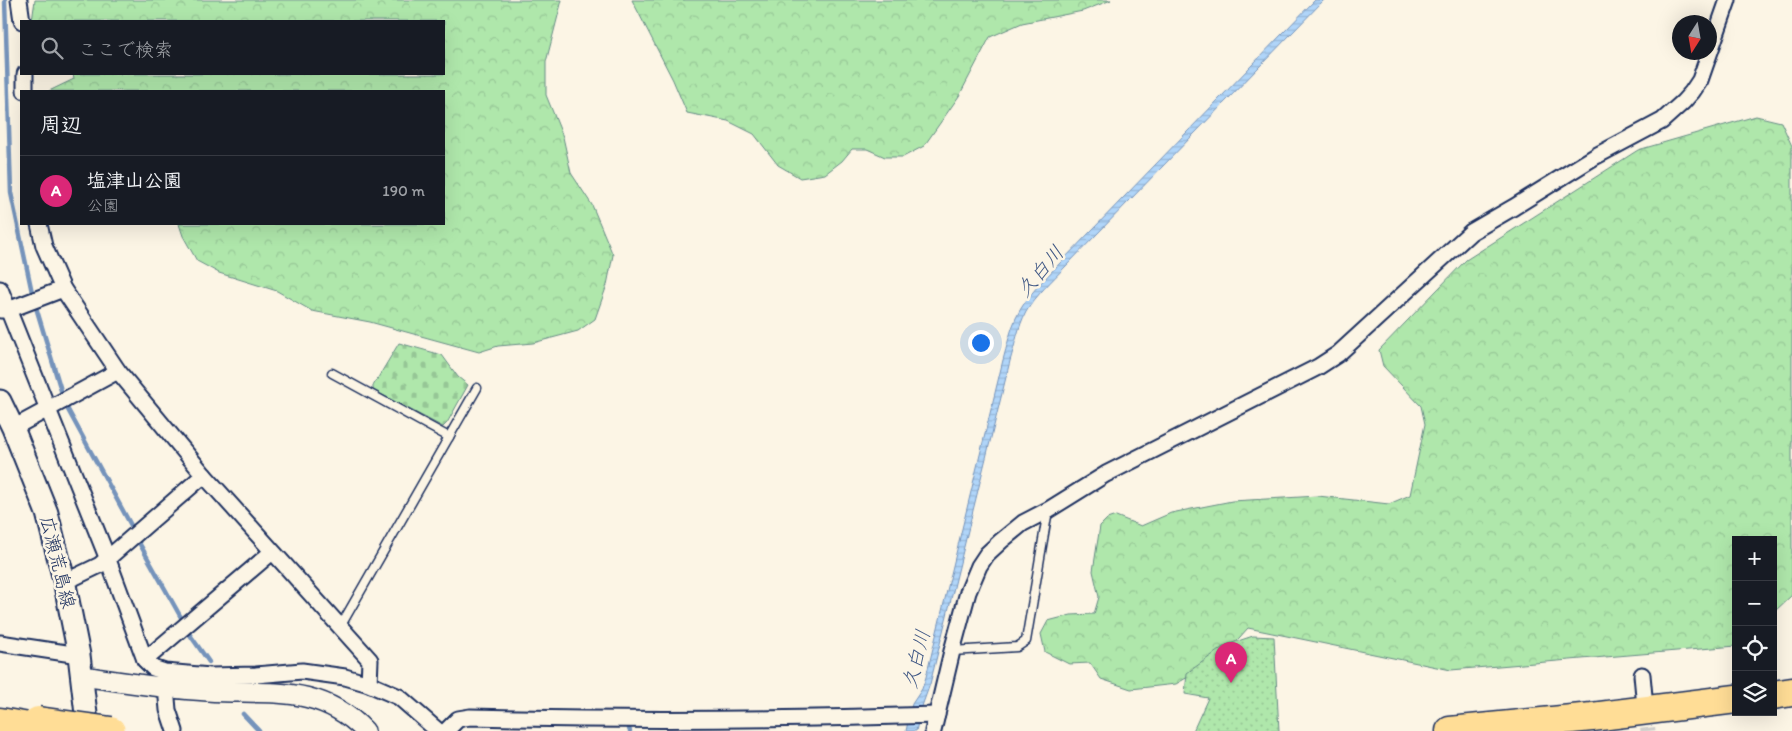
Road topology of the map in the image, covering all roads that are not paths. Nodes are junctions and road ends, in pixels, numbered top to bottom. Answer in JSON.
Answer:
{"nodes":[{"id":1,"x":19,"y":0,"type":"edge"},
{"id":2,"x":1728,"y":0,"type":"edge"},
{"id":3,"x":22,"y":20,"type":"edge"},
{"id":4,"x":25,"y":75,"type":"edge"},
{"id":5,"x":25,"y":90,"type":"edge"},
{"id":6,"x":39,"y":225,"type":"edge"},
{"id":7,"x":0,"y":289,"type":"edge"},
{"id":8,"x":63,"y":289,"type":"junction"},
{"id":9,"x":4,"y":310,"type":"edge"},
{"id":10,"x":118,"y":371,"type":"junction"},
{"id":11,"x":332,"y":374,"type":"dead end"},
{"id":12,"x":477,"y":388,"type":"dead end"},
{"id":13,"x":0,"y":401,"type":"edge"},
{"id":14,"x":49,"y":410,"type":"junction"},
{"id":15,"x":13,"y":428,"type":"junction"},
{"id":16,"x":449,"y":436,"type":"junction"},
{"id":17,"x":204,"y":475,"type":"junction"},
{"id":18,"x":1048,"y":510,"type":"junction"},
{"id":19,"x":272,"y":552,"type":"junction"},
{"id":20,"x":107,"y":557,"type":"junction"},
{"id":21,"x":64,"y":580,"type":"junction"},
{"id":22,"x":340,"y":628,"type":"junction"},
{"id":23,"x":0,"y":642,"type":"edge"},
{"id":24,"x":952,"y":650,"type":"junction"},
{"id":25,"x":79,"y":655,"type":"junction"},
{"id":26,"x":145,"y":660,"type":"junction"},
{"id":27,"x":1642,"y":675,"type":"dead end"},
{"id":28,"x":82,"y":676,"type":"junction"},
{"id":29,"x":369,"y":684,"type":"junction"},
{"id":30,"x":166,"y":687,"type":"junction"},
{"id":31,"x":1792,"y":692,"type":"edge"},
{"id":32,"x":1777,"y":694,"type":"edge"},
{"id":33,"x":1644,"y":696,"type":"tunnel mouth"},
{"id":34,"x":1732,"y":700,"type":"edge"},
{"id":35,"x":1792,"y":705,"type":"edge"},
{"id":36,"x":1777,"y":707,"type":"edge"},
{"id":37,"x":1732,"y":711,"type":"edge"},
{"id":38,"x":0,"y":714,"type":"edge"},
{"id":39,"x":937,"y":715,"type":"junction"},
{"id":40,"x":0,"y":722,"type":"edge"},
{"id":41,"x":42,"y":727,"type":"edge"},
{"id":42,"x":88,"y":731,"type":"edge"},
{"id":43,"x":111,"y":731,"type":"edge"},
{"id":44,"x":175,"y":731,"type":"edge"},
{"id":45,"x":365,"y":731,"type":"edge"},
{"id":46,"x":438,"y":731,"type":"edge"},
{"id":47,"x":446,"y":731,"type":"edge"},
{"id":48,"x":933,"y":731,"type":"edge"},
{"id":49,"x":1450,"y":731,"type":"edge"},
{"id":50,"x":1544,"y":731,"type":"edge"}],
"edges":[{"from":1,"to":3,"type":"street"},
{"from":2,"to":18,"type":"street"},
{"from":4,"to":5,"type":"street"},
{"from":6,"to":8,"type":"street"},
{"from":7,"to":9,"type":"street"},
{"from":8,"to":9,"type":"street"},
{"from":8,"to":10,"type":"street"},
{"from":9,"to":14,"type":"street"},
{"from":10,"to":14,"type":"street"},
{"from":10,"to":17,"type":"street"},
{"from":11,"to":16,"type":"lane"},
{"from":12,"to":16,"type":"lane"},
{"from":13,"to":15,"type":"main road","name":"広瀬荒島線"},
{"from":14,"to":15,"type":"street"},
{"from":14,"to":20,"type":"street"},
{"from":15,"to":21,"type":"main road","name":"広瀬荒島線"},
{"from":16,"to":22,"type":"lane"},
{"from":17,"to":19,"type":"street"},
{"from":17,"to":20,"type":"street"},
{"from":18,"to":24,"type":"street"},
{"from":18,"to":24,"type":"lane"},
{"from":19,"to":22,"type":"street"},
{"from":19,"to":26,"type":"street"},
{"from":20,"to":21,"type":"street"},
{"from":20,"to":26,"type":"street"},
{"from":21,"to":25,"type":"main road","name":"広瀬荒島線"},
{"from":22,"to":29,"type":"street"},
{"from":23,"to":25,"type":"street"},
{"from":24,"to":39,"type":"street"},
{"from":25,"to":28,"type":"main road","name":"広瀬荒島線"},
{"from":26,"to":29,"type":"street"},
{"from":27,"to":33,"type":"street"},
{"from":28,"to":30,"type":"street"},
{"from":28,"to":42,"type":"main road","name":"広瀬荒島線"},
{"from":29,"to":46,"type":"street"},
{"from":30,"to":44,"type":"street"},
{"from":30,"to":45,"type":"street"},
{"from":31,"to":32,"type":"highway"},
{"from":34,"to":49,"type":"highway"},
{"from":35,"to":36,"type":"highway"},
{"from":37,"to":50,"type":"highway"},
{"from":38,"to":41,"type":"highway"},
{"from":39,"to":47,"type":"street"},
{"from":39,"to":48,"type":"street"},
{"from":40,"to":41,"type":"highway"},
{"from":41,"to":43,"type":"highway","bridge":true}]}
